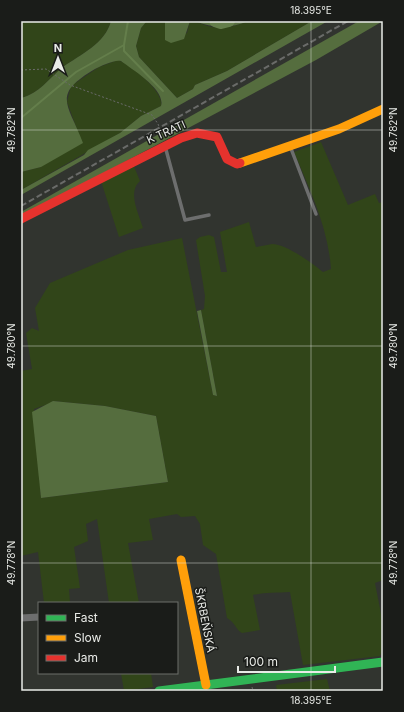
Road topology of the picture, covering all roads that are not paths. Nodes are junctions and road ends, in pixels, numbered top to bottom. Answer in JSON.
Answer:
{"nodes":[{"id":1,"x":383,"y":109,"type":"edge"},
{"id":2,"x":165,"y":145,"type":"junction"},
{"id":3,"x":290,"y":145,"type":"junction"},
{"id":4,"x":316,"y":214,"type":"dead end"},
{"id":5,"x":209,"y":215,"type":"dead end"},
{"id":6,"x":21,"y":219,"type":"edge"},
{"id":7,"x":181,"y":560,"type":"dead end"},
{"id":8,"x":38,"y":617,"type":"edge"},
{"id":9,"x":21,"y":618,"type":"edge"},
{"id":10,"x":383,"y":662,"type":"edge"},
{"id":11,"x":206,"y":685,"type":"junction"},
{"id":12,"x":159,"y":691,"type":"edge"}],
"edges":[{"from":1,"to":3,"type":"street","name":"K TRATI"},
{"from":2,"to":3,"type":"street","name":"K TRATI"},
{"from":2,"to":5,"type":"lane"},
{"from":2,"to":6,"type":"street","name":"K TRATI"},
{"from":3,"to":4,"type":"lane"},
{"from":7,"to":11,"type":"street","name":"ŠKRBEŇSKÁ"},
{"from":8,"to":9,"type":"street"},
{"from":10,"to":11,"type":"street"},
{"from":11,"to":12,"type":"street"}]}
